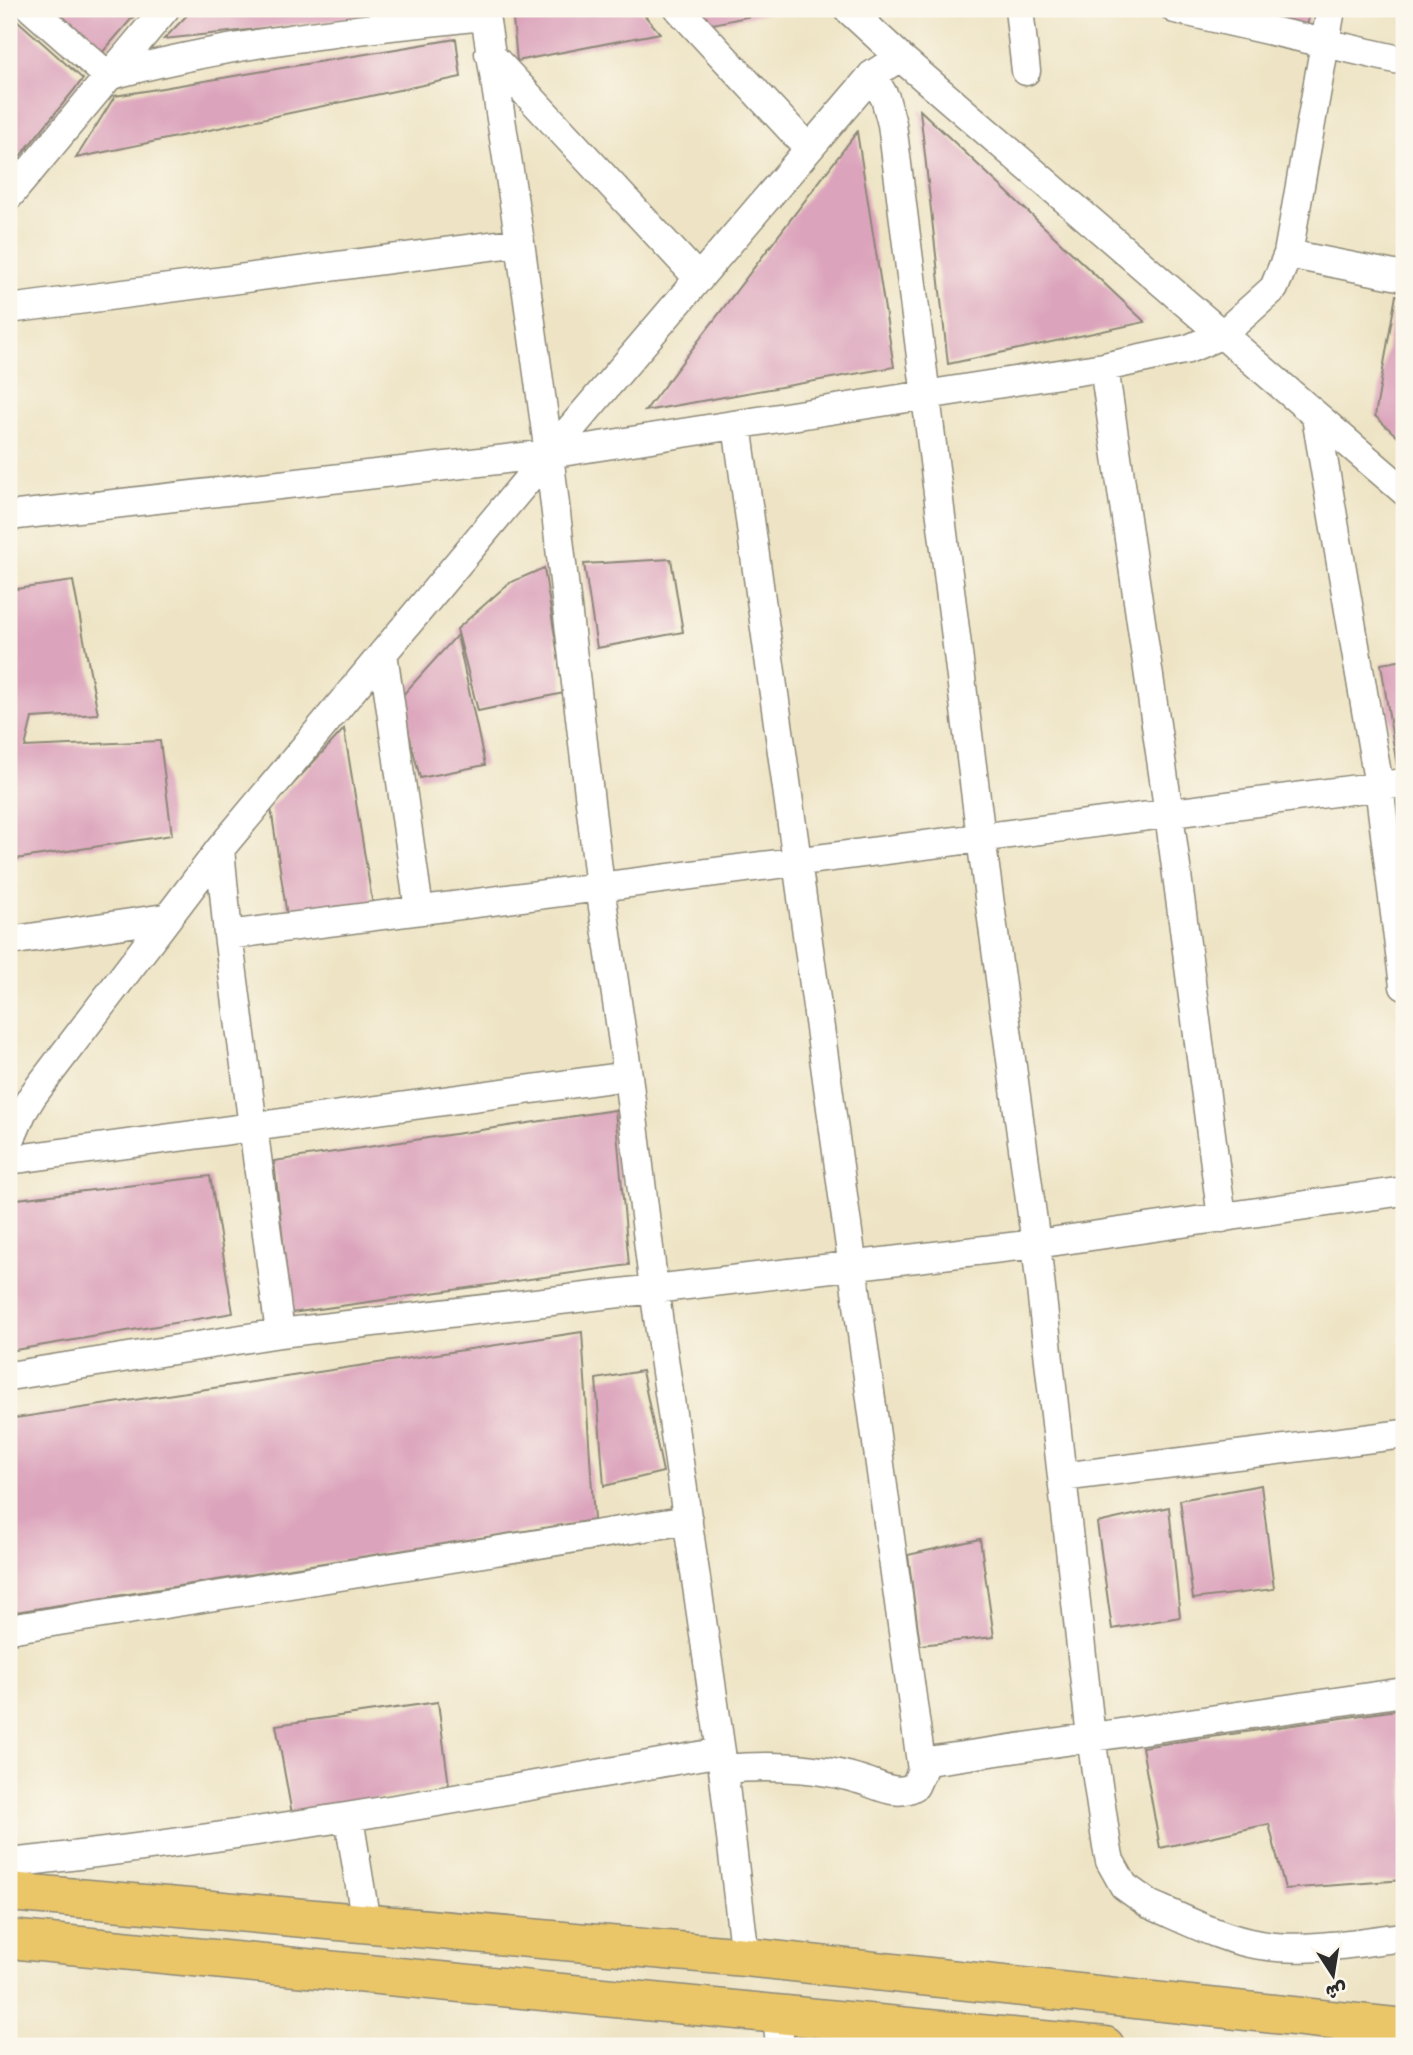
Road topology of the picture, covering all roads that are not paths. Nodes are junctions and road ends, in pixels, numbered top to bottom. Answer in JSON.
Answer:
{"nodes":[{"id":1,"x":32,"y":9,"type":"edge"},
{"id":2,"x":165,"y":9,"type":"edge"},
{"id":3,"x":679,"y":9,"type":"edge"},
{"id":4,"x":848,"y":9,"type":"edge"},
{"id":5,"x":1019,"y":9,"type":"edge"},
{"id":6,"x":1175,"y":9,"type":"edge"},
{"id":7,"x":1331,"y":9,"type":"edge"},
{"id":8,"x":469,"y":13,"type":"edge"},
{"id":9,"x":1324,"y":44,"type":"junction"},
{"id":10,"x":491,"y":55,"type":"junction"},
{"id":11,"x":900,"y":57,"type":"junction"},
{"id":12,"x":1404,"y":61,"type":"edge"},
{"id":13,"x":1026,"y":71,"type":"dead end"},
{"id":14,"x":872,"y":75,"type":"junction"},
{"id":15,"x":107,"y":76,"type":"junction"},
{"id":16,"x":809,"y":149,"type":"junction"},
{"id":17,"x":9,"y":196,"type":"edge"},
{"id":18,"x":520,"y":242,"type":"junction"},
{"id":19,"x":1288,"y":254,"type":"junction"},
{"id":20,"x":1404,"y":277,"type":"edge"},
{"id":21,"x":699,"y":279,"type":"junction"},
{"id":22,"x":9,"y":309,"type":"edge"},
{"id":23,"x":1223,"y":334,"type":"junction"},
{"id":24,"x":1104,"y":367,"type":"junction"},
{"id":25,"x":925,"y":395,"type":"junction"},
{"id":26,"x":1316,"y":417,"type":"junction"},
{"id":27,"x":737,"y":425,"type":"junction"},
{"id":28,"x":549,"y":454,"type":"junction"},
{"id":29,"x":1404,"y":491,"type":"edge"},
{"id":30,"x":9,"y":516,"type":"edge"},
{"id":31,"x":383,"y":653,"type":"junction"},
{"id":32,"x":1392,"y":784,"type":"edge"},
{"id":33,"x":1169,"y":814,"type":"junction"},
{"id":34,"x":981,"y":838,"type":"junction"},
{"id":35,"x":220,"y":849,"type":"junction"},
{"id":36,"x":797,"y":862,"type":"junction"},
{"id":37,"x":600,"y":887,"type":"junction"},
{"id":38,"x":419,"y":910,"type":"junction"},
{"id":39,"x":165,"y":918,"type":"junction"},
{"id":40,"x":228,"y":935,"type":"junction"},
{"id":41,"x":9,"y":942,"type":"edge"},
{"id":42,"x":1404,"y":986,"type":"edge"},
{"id":43,"x":628,"y":1076,"type":"junction"},
{"id":44,"x":253,"y":1126,"type":"junction"},
{"id":45,"x":9,"y":1143,"type":"edge"},
{"id":46,"x":9,"y":1160,"type":"edge"},
{"id":47,"x":1404,"y":1191,"type":"edge"},
{"id":48,"x":1222,"y":1217,"type":"junction"},
{"id":49,"x":1037,"y":1244,"type":"junction"},
{"id":50,"x":852,"y":1266,"type":"junction"},
{"id":51,"x":654,"y":1289,"type":"junction"},
{"id":52,"x":280,"y":1334,"type":"junction"},
{"id":53,"x":9,"y":1376,"type":"edge"},
{"id":54,"x":1404,"y":1434,"type":"edge"},
{"id":55,"x":1062,"y":1477,"type":"junction"},
{"id":56,"x":688,"y":1520,"type":"junction"},
{"id":57,"x":9,"y":1629,"type":"edge"},
{"id":58,"x":1404,"y":1692,"type":"edge"},
{"id":59,"x":1091,"y":1737,"type":"junction"},
{"id":60,"x":722,"y":1761,"type":"junction"},
{"id":61,"x":920,"y":1762,"type":"junction"},
{"id":62,"x":349,"y":1818,"type":"junction"},
{"id":63,"x":9,"y":1863,"type":"edge"},
{"id":64,"x":9,"y":1892,"type":"edge"},
{"id":65,"x":366,"y":1923,"type":"junction"},
{"id":66,"x":1404,"y":1937,"type":"edge"},
{"id":67,"x":9,"y":1939,"type":"edge"},
{"id":68,"x":745,"y":1957,"type":"junction"},
{"id":69,"x":1404,"y":2028,"type":"edge"},
{"id":70,"x":779,"y":2031,"type":"edge"},
{"id":71,"x":1105,"y":2046,"type":"edge"}],
"edges":[{"from":1,"to":15,"type":"street"},
{"from":2,"to":15,"type":"street"},
{"from":3,"to":16,"type":"street"},
{"from":4,"to":11,"type":"street"},
{"from":5,"to":13,"type":"street"},
{"from":6,"to":9,"type":"street"},
{"from":7,"to":9,"type":"street"},
{"from":8,"to":10,"type":"street"},
{"from":8,"to":15,"type":"street"},
{"from":9,"to":12,"type":"street"},
{"from":9,"to":19,"type":"street"},
{"from":10,"to":18,"type":"street"},
{"from":10,"to":21,"type":"street"},
{"from":11,"to":14,"type":"street"},
{"from":11,"to":23,"type":"street"},
{"from":14,"to":16,"type":"street"},
{"from":14,"to":25,"type":"street"},
{"from":15,"to":17,"type":"street"},
{"from":16,"to":21,"type":"street"},
{"from":18,"to":22,"type":"street"},
{"from":18,"to":28,"type":"street"},
{"from":19,"to":20,"type":"street"},
{"from":19,"to":23,"type":"street"},
{"from":21,"to":28,"type":"street"},
{"from":23,"to":24,"type":"street"},
{"from":23,"to":26,"type":"street"},
{"from":24,"to":25,"type":"street"},
{"from":24,"to":33,"type":"street"},
{"from":25,"to":27,"type":"street"},
{"from":25,"to":34,"type":"street"},
{"from":26,"to":29,"type":"street"},
{"from":26,"to":32,"type":"street"},
{"from":27,"to":28,"type":"street"},
{"from":27,"to":36,"type":"street"},
{"from":28,"to":30,"type":"street"},
{"from":28,"to":31,"type":"street"},
{"from":28,"to":37,"type":"street"},
{"from":31,"to":35,"type":"street"},
{"from":31,"to":38,"type":"street"},
{"from":32,"to":33,"type":"street"},
{"from":32,"to":42,"type":"street"},
{"from":33,"to":34,"type":"street"},
{"from":33,"to":48,"type":"street"},
{"from":34,"to":36,"type":"street"},
{"from":34,"to":49,"type":"street"},
{"from":35,"to":39,"type":"street"},
{"from":35,"to":40,"type":"street"},
{"from":36,"to":37,"type":"street"},
{"from":36,"to":50,"type":"street"},
{"from":37,"to":38,"type":"street"},
{"from":37,"to":43,"type":"street"},
{"from":38,"to":40,"type":"street"},
{"from":39,"to":41,"type":"street"},
{"from":39,"to":45,"type":"street"},
{"from":40,"to":44,"type":"street"},
{"from":43,"to":44,"type":"street"},
{"from":43,"to":51,"type":"street"},
{"from":44,"to":46,"type":"street"},
{"from":44,"to":52,"type":"street"},
{"from":47,"to":48,"type":"street"},
{"from":48,"to":49,"type":"street"},
{"from":49,"to":50,"type":"street"},
{"from":49,"to":55,"type":"street"},
{"from":50,"to":51,"type":"street"},
{"from":50,"to":61,"type":"street"},
{"from":51,"to":52,"type":"street"},
{"from":51,"to":56,"type":"street"},
{"from":52,"to":53,"type":"street"},
{"from":54,"to":55,"type":"street"},
{"from":55,"to":59,"type":"street"},
{"from":56,"to":57,"type":"street"},
{"from":56,"to":60,"type":"street"},
{"from":58,"to":59,"type":"street"},
{"from":59,"to":61,"type":"street"},
{"from":59,"to":66,"type":"street"},
{"from":60,"to":61,"type":"street"},
{"from":60,"to":62,"type":"street"},
{"from":60,"to":68,"type":"street"},
{"from":62,"to":63,"type":"street"},
{"from":62,"to":65,"type":"street"},
{"from":64,"to":65,"type":"main road"},
{"from":65,"to":68,"type":"main road"},
{"from":67,"to":70,"type":"main road"},
{"from":68,"to":69,"type":"main road"},
{"from":70,"to":71,"type":"main road"}]}
